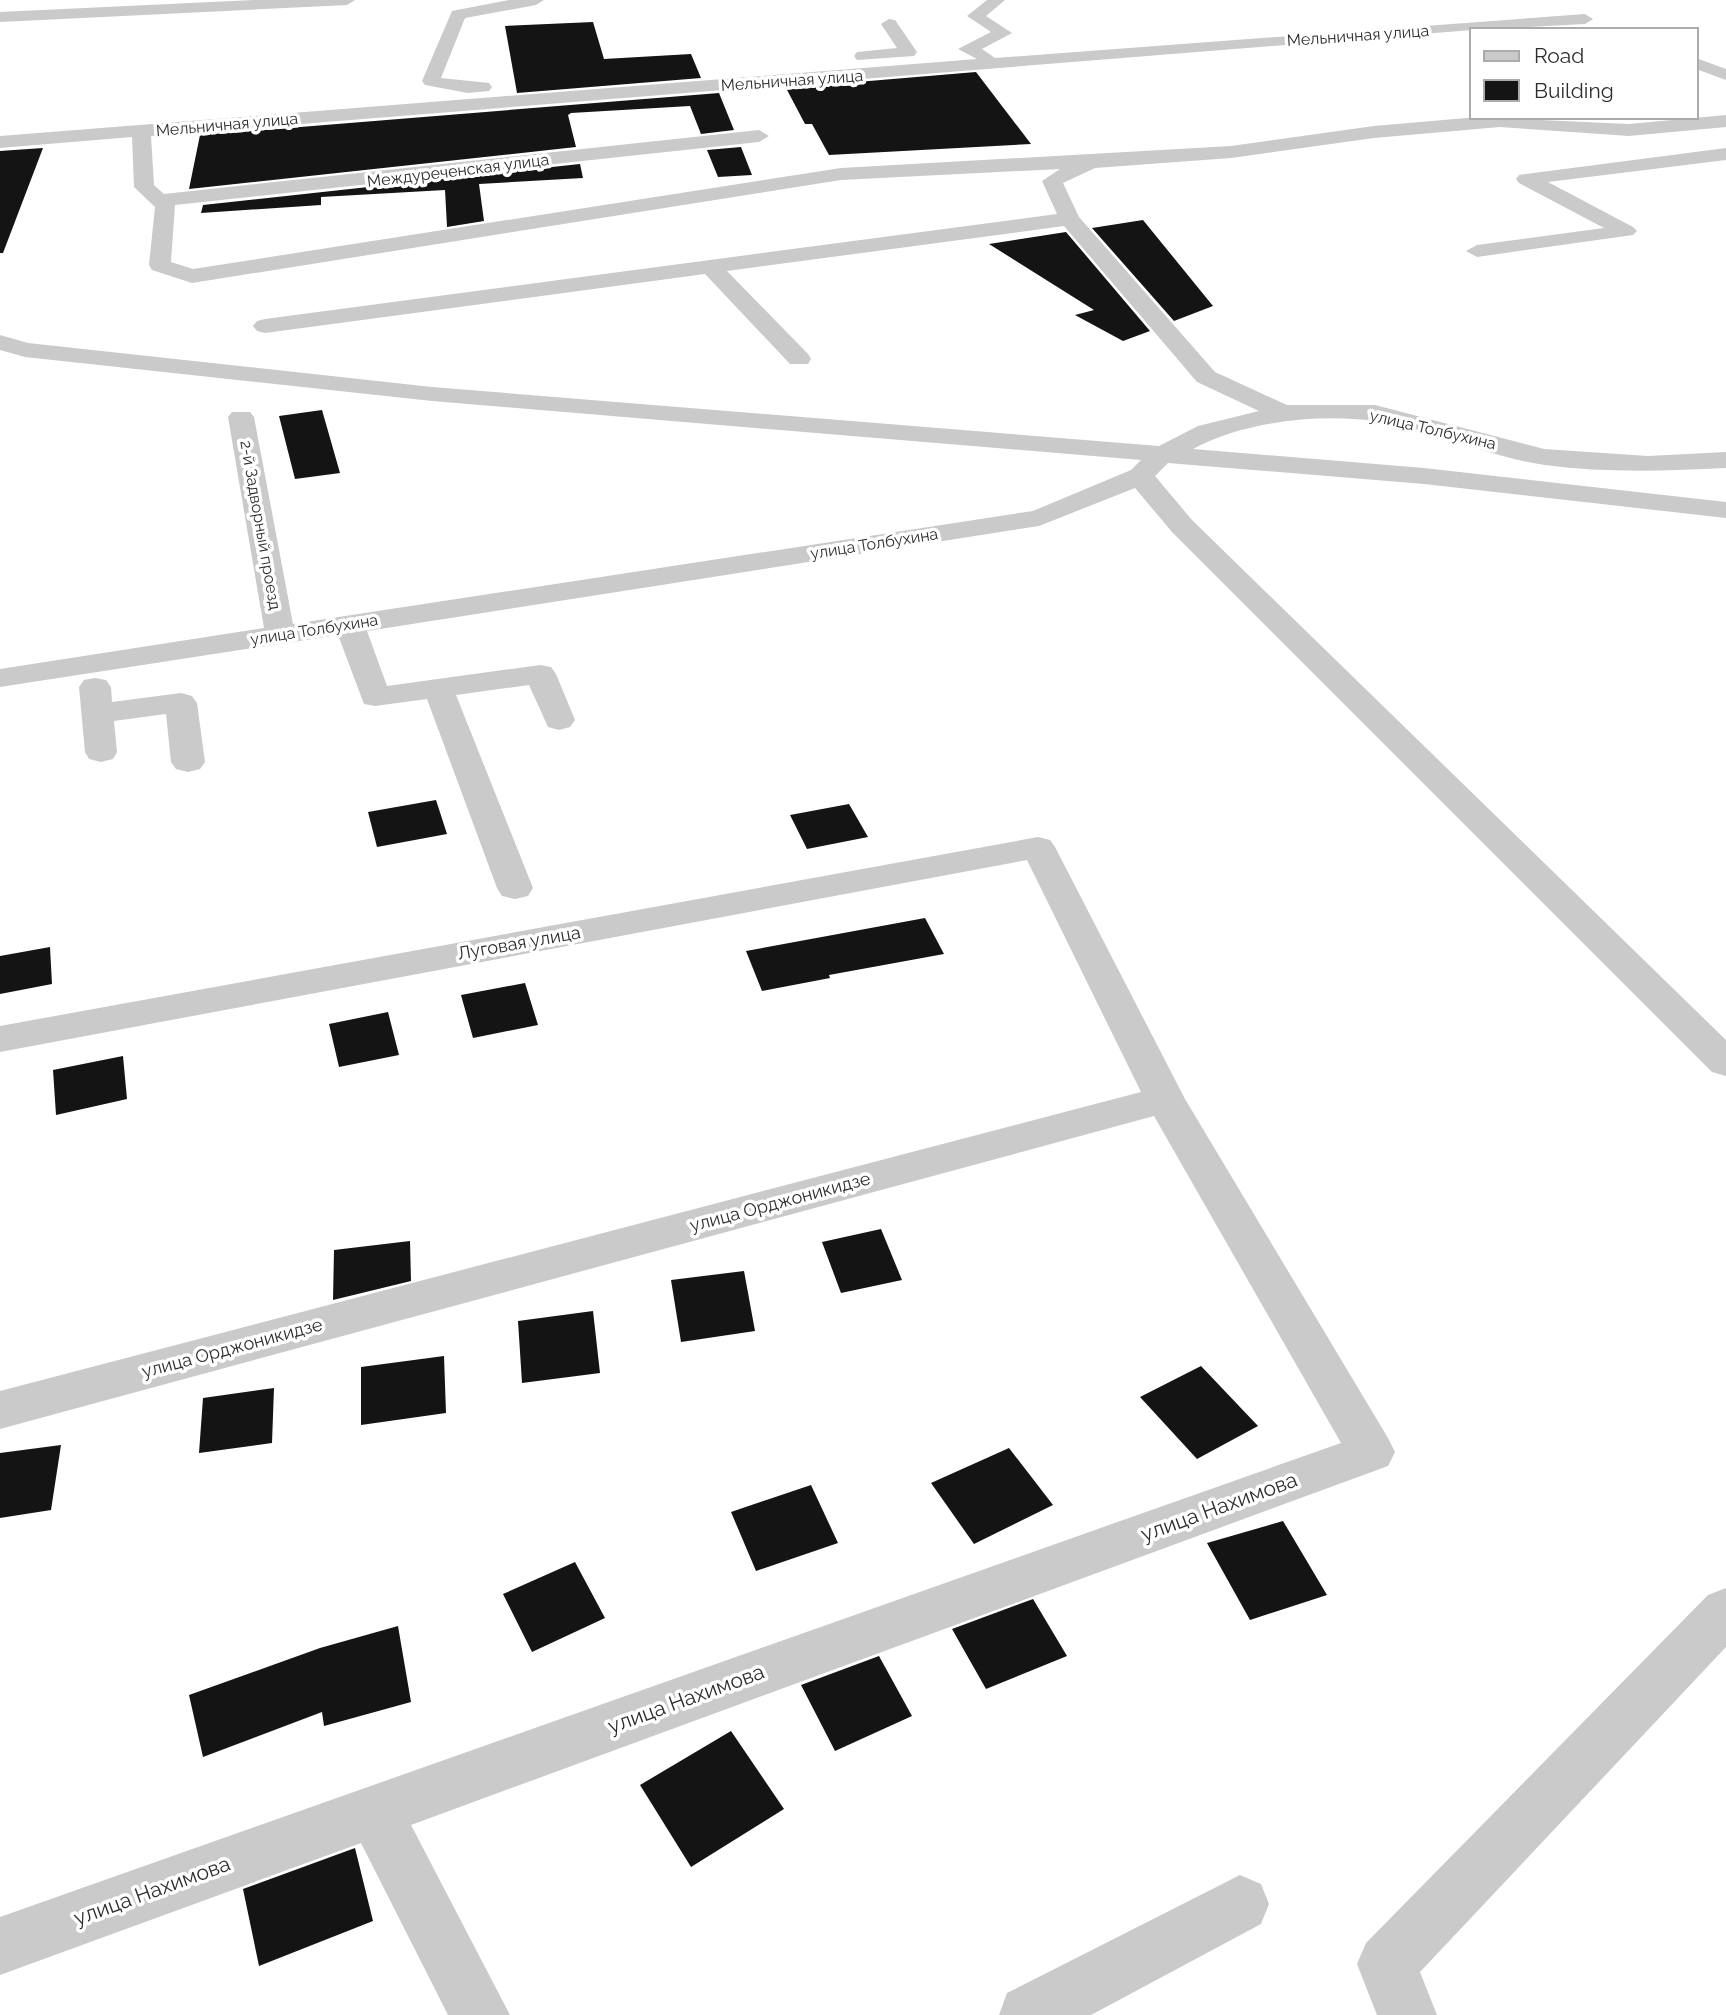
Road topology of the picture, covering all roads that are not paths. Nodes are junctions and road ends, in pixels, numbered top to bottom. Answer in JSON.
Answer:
{"nodes":[{"id":1,"x":262,"y":0,"type":"edge"},
{"id":2,"x":347,"y":0,"type":"edge"},
{"id":3,"x":536,"y":0,"type":"edge"},
{"id":4,"x":997,"y":0,"type":"edge"},
{"id":5,"x":281,"y":4,"type":"junction"},
{"id":6,"x":1550,"y":5,"type":"dead end"},
{"id":7,"x":0,"y":17,"type":"edge"},
{"id":8,"x":889,"y":24,"type":"dead end"},
{"id":9,"x":1520,"y":28,"type":"edge"},
{"id":10,"x":1470,"y":31,"type":"edge"},
{"id":11,"x":1002,"y":63,"type":"junction"},
{"id":12,"x":1698,"y":64,"type":"edge"},
{"id":13,"x":1726,"y":75,"type":"edge"},
{"id":14,"x":1726,"y":121,"type":"edge"},
{"id":15,"x":141,"y":132,"type":"junction"},
{"id":16,"x":759,"y":136,"type":"dead end"},
{"id":17,"x":0,"y":142,"type":"edge"},
{"id":18,"x":1726,"y":154,"type":"edge"},
{"id":19,"x":1091,"y":162,"type":"junction"},
{"id":20,"x":157,"y":201,"type":"junction"},
{"id":21,"x":1069,"y":219,"type":"junction"},
{"id":22,"x":1477,"y":251,"type":"dead end"},
{"id":23,"x":711,"y":267,"type":"junction"},
{"id":24,"x":265,"y":326,"type":"dead end"},
{"id":25,"x":8,"y":349,"type":"edge"},
{"id":26,"x":799,"y":359,"type":"dead end"},
{"id":27,"x":1283,"y":413,"type":"junction"},
{"id":28,"x":242,"y":417,"type":"dead end"},
{"id":29,"x":1726,"y":460,"type":"edge"},
{"id":30,"x":1150,"y":466,"type":"junction"},
{"id":31,"x":1726,"y":510,"type":"edge"},
{"id":32,"x":349,"y":623,"type":"junction"},
{"id":33,"x":280,"y":634,"type":"junction"},
{"id":34,"x":93,"y":664,"type":"junction"},
{"id":35,"x":0,"y":678,"type":"edge"},
{"id":36,"x":438,"y":688,"type":"junction"},
{"id":37,"x":97,"y":713,"type":"junction"},
{"id":38,"x":559,"y":720,"type":"dead end"},
{"id":39,"x":101,"y":752,"type":"dead end"},
{"id":40,"x":188,"y":762,"type":"dead end"},
{"id":41,"x":515,"y":888,"type":"dead end"},
{"id":42,"x":0,"y":1038,"type":"edge"},
{"id":43,"x":1726,"y":1063,"type":"edge"},
{"id":44,"x":1165,"y":1099,"type":"junction"},
{"id":45,"x":0,"y":1410,"type":"edge"},
{"id":46,"x":1726,"y":1611,"type":"edge"},
{"id":47,"x":374,"y":1811,"type":"junction"},
{"id":48,"x":1240,"y":1905,"type":"dead end"},
{"id":49,"x":0,"y":1946,"type":"edge"},
{"id":50,"x":480,"y":2015,"type":"edge"},
{"id":51,"x":1029,"y":2015,"type":"edge"},
{"id":52,"x":1407,"y":2015,"type":"edge"}],
"edges":[{"from":1,"to":5,"type":"street"},
{"from":2,"to":5,"type":"street"},
{"from":3,"to":8,"type":"street"},
{"from":4,"to":11,"type":"street"},
{"from":5,"to":7,"type":"street"},
{"from":6,"to":9,"type":"street","name":"Мельничная улица"},
{"from":10,"to":11,"type":"street","name":"Мельничная улица"},
{"from":11,"to":15,"type":"street","name":"Мельничная улица"},
{"from":12,"to":13,"type":"street"},
{"from":14,"to":19,"type":"street"},
{"from":15,"to":17,"type":"street","name":"Мельничная улица"},
{"from":15,"to":20,"type":"street"},
{"from":16,"to":20,"type":"street","name":"Междуреченская улица"},
{"from":18,"to":22,"type":"street"},
{"from":19,"to":20,"type":"street"},
{"from":19,"to":21,"type":"street"},
{"from":21,"to":23,"type":"street"},
{"from":21,"to":27,"type":"street"},
{"from":23,"to":24,"type":"street"},
{"from":23,"to":26,"type":"street"},
{"from":25,"to":30,"type":"street"},
{"from":27,"to":29,"type":"street","name":"улица Толбухина"},
{"from":27,"to":30,"type":"street","name":"улица Толбухина"},
{"from":28,"to":33,"type":"street","name":"2-й Задворный проезд"},
{"from":30,"to":31,"type":"street"},
{"from":30,"to":32,"type":"street","name":"улица Толбухина"},
{"from":30,"to":43,"type":"street"},
{"from":32,"to":33,"type":"street","name":"улица Толбухина"},
{"from":32,"to":36,"type":"street"},
{"from":33,"to":34,"type":"street","name":"улица Толбухина"},
{"from":34,"to":35,"type":"street","name":"улица Толбухина"},
{"from":34,"to":37,"type":"street"},
{"from":36,"to":38,"type":"street"},
{"from":36,"to":41,"type":"street"},
{"from":37,"to":39,"type":"street"},
{"from":37,"to":40,"type":"street"},
{"from":42,"to":44,"type":"street","name":"Луговая улица"},
{"from":44,"to":45,"type":"street","name":"улица Орджоникидзе"},
{"from":44,"to":47,"type":"street","name":"улица Нахимова"},
{"from":46,"to":52,"type":"street"},
{"from":47,"to":49,"type":"street","name":"улица Нахимова"},
{"from":47,"to":50,"type":"street"},
{"from":48,"to":51,"type":"street"}]}
